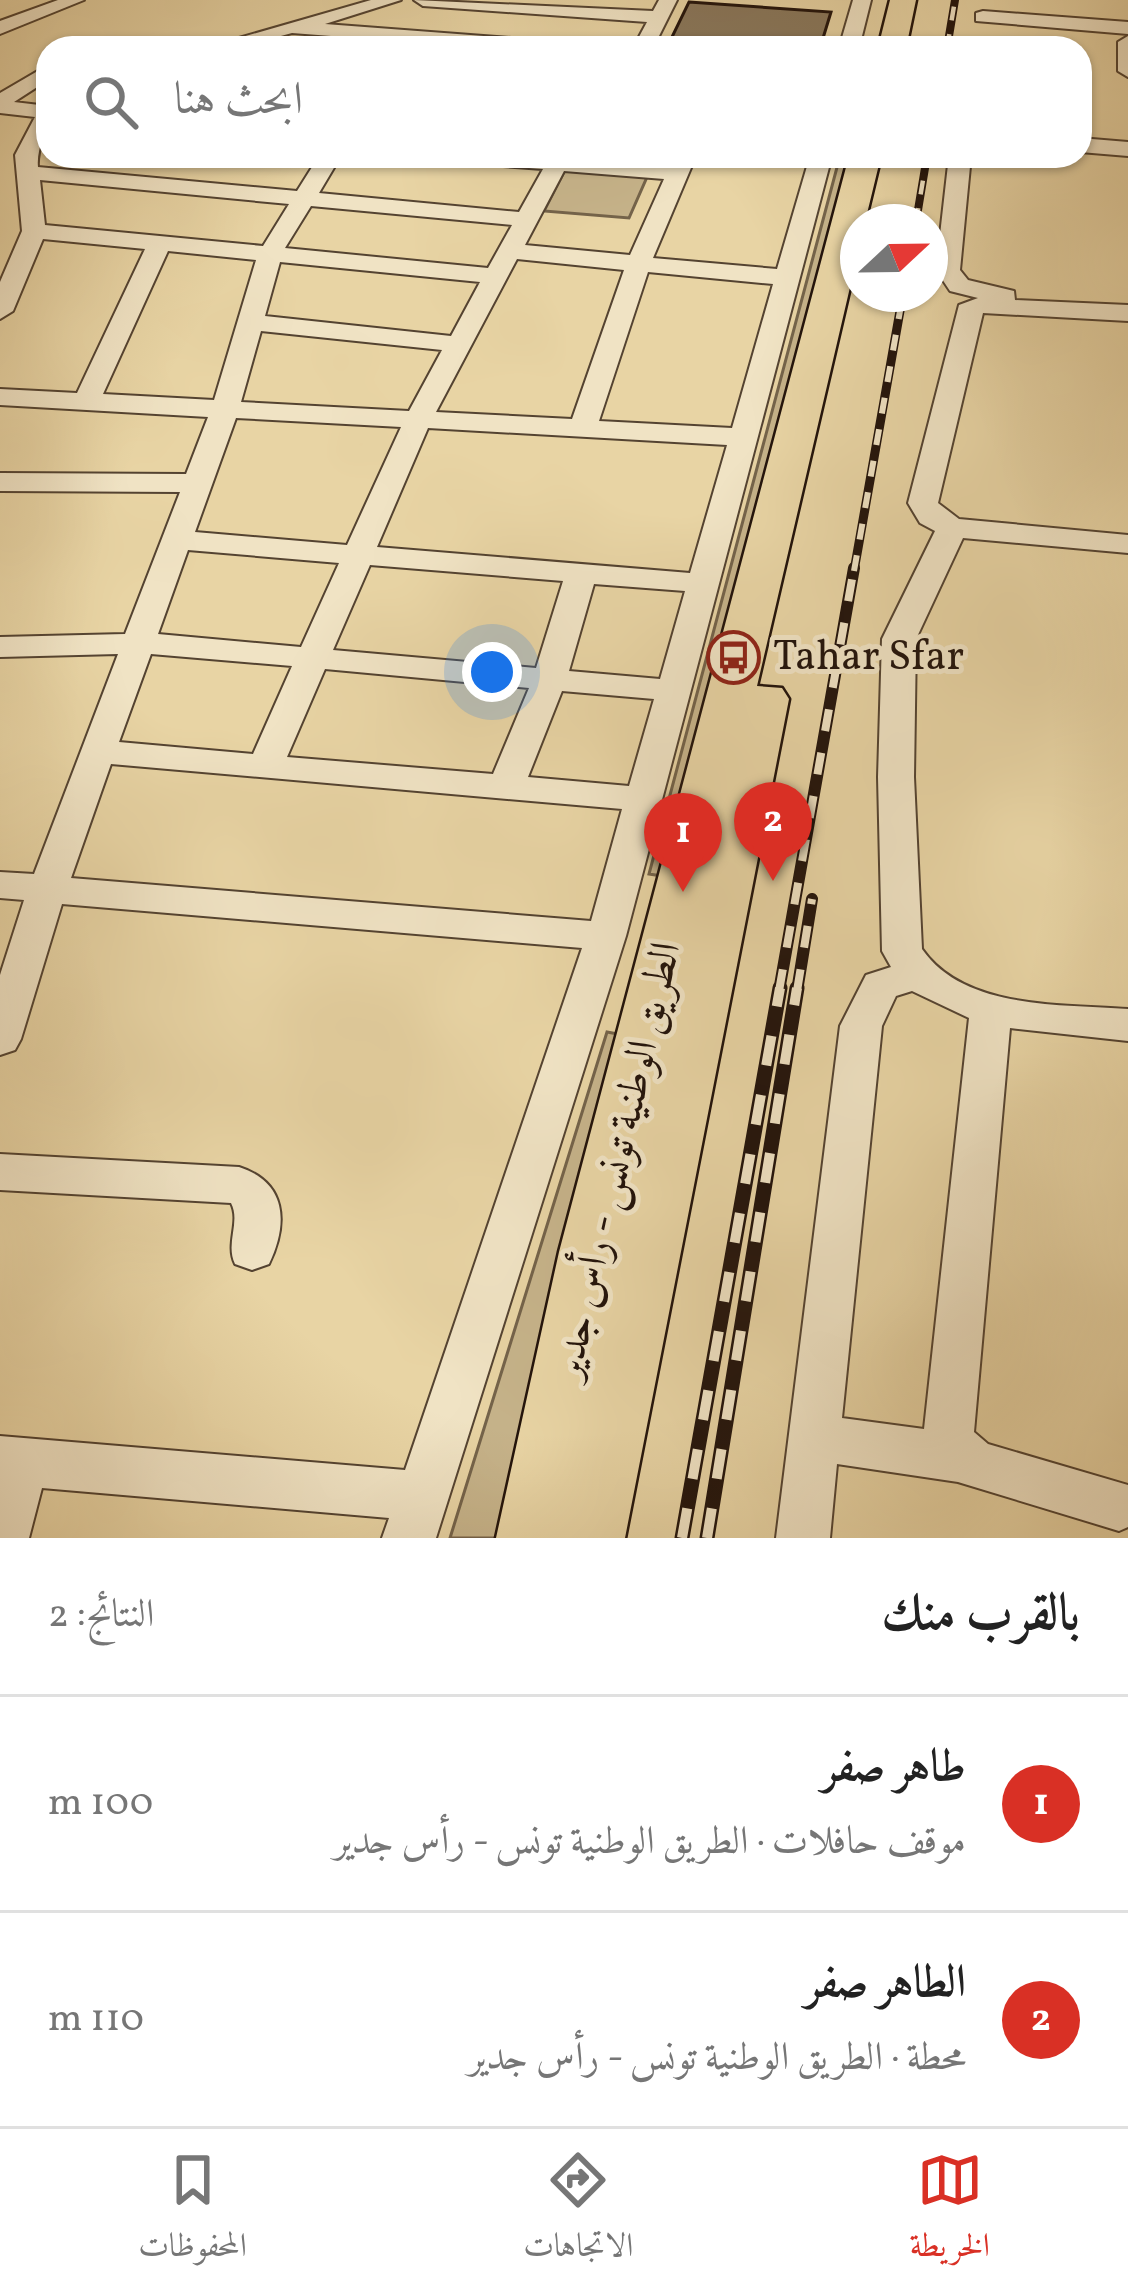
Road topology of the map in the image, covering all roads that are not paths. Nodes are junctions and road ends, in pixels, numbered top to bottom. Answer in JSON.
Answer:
{"nodes":[{"id":1,"x":75,"y":0,"type":"edge"},
{"id":2,"x":392,"y":0,"type":"edge"},
{"id":3,"x":423,"y":0,"type":"edge"},
{"id":4,"x":862,"y":0,"type":"edge"},
{"id":5,"x":903,"y":0,"type":"edge"},
{"id":6,"x":923,"y":0,"type":"edge"},
{"id":7,"x":450,"y":1,"type":"edge"},
{"id":8,"x":663,"y":9,"type":"edge"},
{"id":9,"x":983,"y":17,"type":"edge"},
{"id":10,"x":289,"y":27,"type":"junction"},
{"id":11,"x":0,"y":28,"type":"edge"},
{"id":12,"x":1128,"y":28,"type":"edge"},
{"id":13,"x":257,"y":36,"type":"edge"},
{"id":14,"x":368,"y":36,"type":"edge"},
{"id":15,"x":424,"y":36,"type":"edge"},
{"id":16,"x":649,"y":36,"type":"edge"},
{"id":17,"x":852,"y":36,"type":"edge"},
{"id":18,"x":895,"y":36,"type":"edge"},
{"id":19,"x":918,"y":36,"type":"edge"},
{"id":20,"x":1128,"y":42,"type":"edge"},
{"id":21,"x":1128,"y":71,"type":"edge"},
{"id":22,"x":36,"y":79,"type":"edge"},
{"id":23,"x":0,"y":104,"type":"edge"},
{"id":24,"x":36,"y":110,"type":"edge"},
{"id":25,"x":36,"y":130,"type":"edge"},
{"id":26,"x":1092,"y":146,"type":"edge"},
{"id":27,"x":1128,"y":149,"type":"edge"},
{"id":28,"x":185,"y":168,"type":"edge"},
{"id":29,"x":321,"y":168,"type":"edge"},
{"id":30,"x":554,"y":168,"type":"edge"},
{"id":31,"x":680,"y":168,"type":"edge"},
{"id":32,"x":818,"y":168,"type":"edge"},
{"id":33,"x":862,"y":168,"type":"edge"},
{"id":34,"x":886,"y":168,"type":"edge"},
{"id":35,"x":959,"y":168,"type":"edge"},
{"id":36,"x":25,"y":172,"type":"junction"},
{"id":37,"x":169,"y":185,"type":"junction"},
{"id":38,"x":300,"y":197,"type":"junction"},
{"id":39,"x":877,"y":204,"type":"edge"},
{"id":40,"x":524,"y":219,"type":"junction"},
{"id":41,"x":34,"y":231,"type":"junction"},
{"id":42,"x":159,"y":244,"type":"junction"},
{"id":43,"x":508,"y":251,"type":"junction"},
{"id":44,"x":270,"y":254,"type":"junction"},
{"id":45,"x":639,"y":263,"type":"junction"},
{"id":46,"x":492,"y":276,"type":"junction"},
{"id":47,"x":789,"y":278,"type":"junction"},
{"id":48,"x":1128,"y":309,"type":"edge"},
{"id":49,"x":0,"y":311,"type":"edge"},
{"id":50,"x":851,"y":312,"type":"edge"},
{"id":51,"x":250,"y":322,"type":"junction"},
{"id":52,"x":456,"y":344,"type":"junction"},
{"id":53,"x":0,"y":397,"type":"edge"},
{"id":54,"x":86,"y":402,"type":"junction"},
{"id":55,"x":224,"y":410,"type":"junction"},
{"id":56,"x":418,"y":420,"type":"junction"},
{"id":57,"x":583,"y":428,"type":"junction"},
{"id":58,"x":743,"y":437,"type":"junction"},
{"id":59,"x":0,"y":482,"type":"edge"},
{"id":60,"x":195,"y":483,"type":"junction"},
{"id":61,"x":952,"y":528,"type":"junction"},
{"id":62,"x":175,"y":540,"type":"junction"},
{"id":63,"x":1128,"y":544,"type":"edge"},
{"id":64,"x":357,"y":559,"type":"junction"},
{"id":65,"x":581,"y":574,"type":"junction"},
{"id":66,"x":702,"y":583,"type":"junction"},
{"id":67,"x":142,"y":643,"type":"junction"},
{"id":68,"x":0,"y":646,"type":"edge"},
{"id":69,"x":312,"y":657,"type":"junction"},
{"id":70,"x":550,"y":679,"type":"junction"},
{"id":71,"x":671,"y":689,"type":"junction"},
{"id":72,"x":100,"y":752,"type":"junction"},
{"id":73,"x":266,"y":764,"type":"junction"},
{"id":74,"x":508,"y":785,"type":"junction"},
{"id":75,"x":641,"y":799,"type":"junction"},
{"id":76,"x":0,"y":885,"type":"edge"},
{"id":77,"x":47,"y":890,"type":"junction"},
{"id":78,"x":606,"y":936,"type":"junction"},
{"id":79,"x":915,"y":974,"type":"junction"},
{"id":80,"x":991,"y":1008,"type":"junction"},
{"id":81,"x":1128,"y":1025,"type":"edge"},
{"id":82,"x":0,"y":1039,"type":"edge"},
{"id":83,"x":0,"y":1172,"type":"edge"},
{"id":84,"x":252,"y":1250,"type":"dead end"},
{"id":85,"x":814,"y":1438,"type":"junction"},
{"id":86,"x":963,"y":1460,"type":"junction"},
{"id":87,"x":12,"y":1461,"type":"edge"},
{"id":88,"x":1119,"y":1510,"type":"edge"},
{"id":89,"x":415,"y":1517,"type":"edge"},
{"id":90,"x":2,"y":1538,"type":"edge"},
{"id":91,"x":534,"y":1538,"type":"edge"},
{"id":92,"x":586,"y":1538,"type":"edge"},
{"id":93,"x":803,"y":1538,"type":"edge"}],
"edges":[{"from":1,"to":11,"type":"street"},
{"from":2,"to":10,"type":"street"},
{"from":3,"to":7,"type":"street"},
{"from":4,"to":17,"type":"street"},
{"from":5,"to":18,"type":"highway"},
{"from":6,"to":19,"type":"highway"},
{"from":7,"to":8,"type":"street"},
{"from":7,"to":15,"type":"street"},
{"from":8,"to":16,"type":"street"},
{"from":9,"to":12,"type":"street"},
{"from":10,"to":13,"type":"street"},
{"from":10,"to":14,"type":"street"},
{"from":20,"to":21,"type":"street"},
{"from":22,"to":23,"type":"street"},
{"from":23,"to":24,"type":"street"},
{"from":25,"to":36,"type":"street"},
{"from":26,"to":27,"type":"street"},
{"from":28,"to":37,"type":"street"},
{"from":29,"to":38,"type":"street"},
{"from":30,"to":40,"type":"street"},
{"from":31,"to":45,"type":"street"},
{"from":32,"to":47,"type":"street"},
{"from":33,"to":91,"type":"highway","name":"الطريق الوطنية تونس - رأس جدير"},
{"from":34,"to":39,"type":"highway"},
{"from":35,"to":48,"type":"street"},
{"from":36,"to":37,"type":"street"},
{"from":36,"to":41,"type":"street"},
{"from":37,"to":38,"type":"street"},
{"from":38,"to":40,"type":"street"},
{"from":38,"to":44,"type":"street"},
{"from":40,"to":43,"type":"street"},
{"from":41,"to":42,"type":"street"},
{"from":41,"to":49,"type":"street"},
{"from":42,"to":44,"type":"street"},
{"from":42,"to":54,"type":"street"},
{"from":43,"to":45,"type":"street"},
{"from":43,"to":46,"type":"street"},
{"from":44,"to":46,"type":"street"},
{"from":44,"to":51,"type":"street"},
{"from":45,"to":47,"type":"street"},
{"from":45,"to":57,"type":"street"},
{"from":46,"to":52,"type":"street"},
{"from":47,"to":58,"type":"street"},
{"from":48,"to":61,"type":"street"},
{"from":50,"to":92,"type":"highway","name":"الطريق الوطنية تونس - رأس جدير"},
{"from":51,"to":52,"type":"street"},
{"from":51,"to":55,"type":"street"},
{"from":52,"to":56,"type":"street"},
{"from":53,"to":54,"type":"street"},
{"from":54,"to":55,"type":"street"},
{"from":55,"to":56,"type":"street"},
{"from":55,"to":60,"type":"street"},
{"from":56,"to":57,"type":"street"},
{"from":56,"to":64,"type":"street"},
{"from":57,"to":58,"type":"street"},
{"from":58,"to":66,"type":"street"},
{"from":59,"to":60,"type":"street"},
{"from":60,"to":62,"type":"street"},
{"from":61,"to":63,"type":"street"},
{"from":61,"to":79,"type":"street"},
{"from":62,"to":64,"type":"street"},
{"from":62,"to":67,"type":"street"},
{"from":64,"to":65,"type":"street"},
{"from":64,"to":69,"type":"street"},
{"from":65,"to":66,"type":"street"},
{"from":65,"to":70,"type":"street"},
{"from":66,"to":71,"type":"street"},
{"from":67,"to":68,"type":"street"},
{"from":67,"to":69,"type":"street"},
{"from":67,"to":72,"type":"street"},
{"from":69,"to":70,"type":"street"},
{"from":69,"to":73,"type":"street"},
{"from":70,"to":71,"type":"street"},
{"from":70,"to":74,"type":"street"},
{"from":71,"to":75,"type":"street"},
{"from":72,"to":73,"type":"street"},
{"from":72,"to":77,"type":"street"},
{"from":73,"to":74,"type":"street"},
{"from":74,"to":75,"type":"street"},
{"from":75,"to":78,"type":"street"},
{"from":76,"to":77,"type":"street"},
{"from":77,"to":78,"type":"street"},
{"from":77,"to":82,"type":"street"},
{"from":78,"to":89,"type":"street"},
{"from":79,"to":80,"type":"street"},
{"from":79,"to":85,"type":"street"},
{"from":80,"to":81,"type":"street"},
{"from":80,"to":86,"type":"street"},
{"from":83,"to":84,"type":"street"},
{"from":85,"to":86,"type":"street"},
{"from":85,"to":93,"type":"street"},
{"from":86,"to":88,"type":"street"},
{"from":87,"to":89,"type":"street"},
{"from":87,"to":90,"type":"street"}]}
